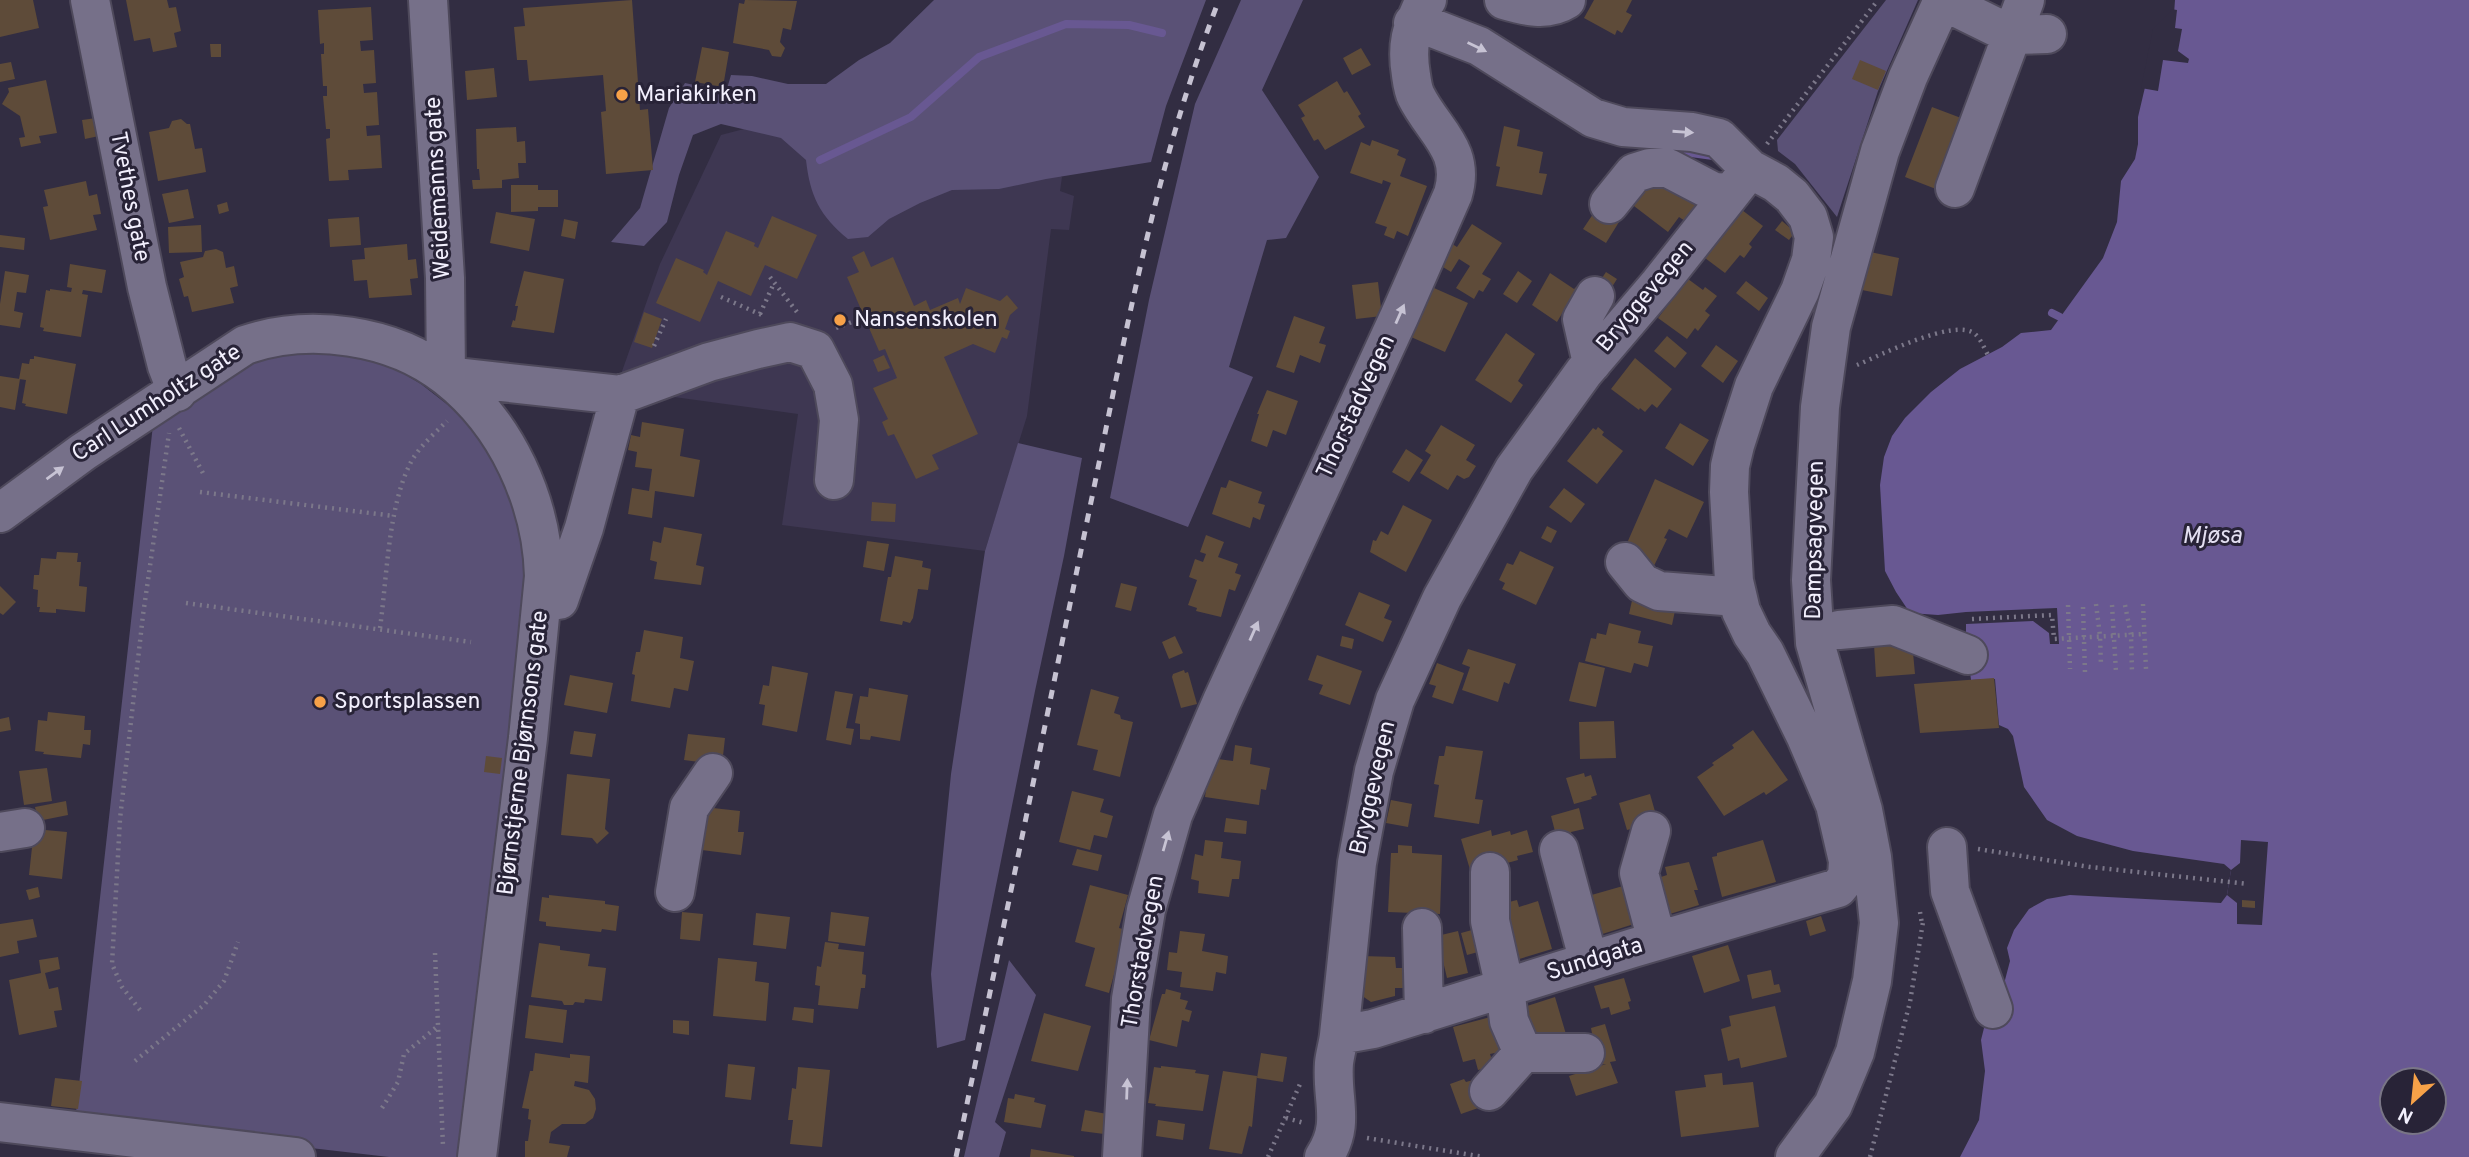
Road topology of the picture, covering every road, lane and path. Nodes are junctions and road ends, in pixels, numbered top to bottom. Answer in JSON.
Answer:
{"nodes":[{"id":1,"x":90,"y":0,"type":"edge"},
{"id":2,"x":428,"y":0,"type":"edge"},
{"id":3,"x":1504,"y":0,"type":"edge"},
{"id":4,"x":1566,"y":0,"type":"edge"},
{"id":5,"x":1878,"y":0,"type":"edge"},
{"id":6,"x":1943,"y":1,"type":"edge"},
{"id":7,"x":1420,"y":12,"type":"edge"},
{"id":8,"x":2028,"y":23,"type":"edge"},
{"id":9,"x":1741,"y":182,"type":"junction"},
{"id":10,"x":1955,"y":188,"type":"dead end"},
{"id":11,"x":1609,"y":204,"type":"dead end"},
{"id":12,"x":770,"y":277,"type":"dead end"},
{"id":13,"x":774,"y":283,"type":"junction"},
{"id":14,"x":1595,"y":296,"type":"dead end"},
{"id":15,"x":760,"y":314,"type":"dead end"},
{"id":16,"x":857,"y":320,"type":"dead end"},
{"id":17,"x":805,"y":322,"type":"dead end"},
{"id":18,"x":825,"y":332,"type":"dead end"},
{"id":19,"x":1989,"y":357,"type":"dead end"},
{"id":20,"x":1592,"y":363,"type":"junction"},
{"id":21,"x":1850,"y":368,"type":"dead end"},
{"id":22,"x":458,"y":386,"type":"junction"},
{"id":23,"x":620,"y":395,"type":"junction"},
{"id":24,"x":175,"y":402,"type":"junction"},
{"id":25,"x":205,"y":477,"type":"dead end"},
{"id":26,"x":834,"y":480,"type":"dead end"},
{"id":27,"x":200,"y":492,"type":"dead end"},
{"id":28,"x":0,"y":513,"type":"edge"},
{"id":29,"x":394,"y":516,"type":"junction"},
{"id":30,"x":1625,"y":562,"type":"dead end"},
{"id":31,"x":1737,"y":597,"type":"junction"},
{"id":32,"x":542,"y":598,"type":"junction"},
{"id":33,"x":186,"y":603,"type":"dead end"},
{"id":34,"x":2096,"y":604,"type":"dead end"},
{"id":35,"x":2143,"y":604,"type":"dead end"},
{"id":36,"x":2068,"y":605,"type":"dead end"},
{"id":37,"x":2112,"y":605,"type":"dead end"},
{"id":38,"x":2125,"y":605,"type":"dead end"},
{"id":39,"x":2083,"y":607,"type":"dead end"},
{"id":40,"x":380,"y":628,"type":"junction"},
{"id":41,"x":2145,"y":634,"type":"junction"},
{"id":42,"x":2131,"y":635,"type":"junction"},
{"id":43,"x":1827,"y":636,"type":"junction"},
{"id":44,"x":2101,"y":636,"type":"junction"},
{"id":45,"x":2115,"y":636,"type":"junction"},
{"id":46,"x":1967,"y":637,"type":"joint"},
{"id":47,"x":2071,"y":638,"type":"junction"},
{"id":48,"x":2085,"y":638,"type":"junction"},
{"id":49,"x":471,"y":642,"type":"dead end"},
{"id":50,"x":1765,"y":653,"type":"junction"},
{"id":51,"x":2101,"y":666,"type":"dead end"},
{"id":52,"x":2146,"y":668,"type":"dead end"},
{"id":53,"x":2070,"y":669,"type":"dead end"},
{"id":54,"x":2116,"y":672,"type":"dead end"},
{"id":55,"x":2132,"y":672,"type":"dead end"},
{"id":56,"x":2085,"y":673,"type":"dead end"},
{"id":57,"x":713,"y":773,"type":"dead end"},
{"id":58,"x":1651,"y":831,"type":"dead end"},
{"id":59,"x":1947,"y":847,"type":"joint"},
{"id":60,"x":1559,"y":850,"type":"dead end"},
{"id":61,"x":1490,"y":872,"type":"dead end"},
{"id":62,"x":2248,"y":884,"type":"dead end"},
{"id":63,"x":675,"y":892,"type":"dead end"},
{"id":64,"x":1926,"y":911,"type":"dead end"},
{"id":65,"x":1422,"y":928,"type":"dead end"},
{"id":66,"x":1657,"y":941,"type":"junction"},
{"id":67,"x":238,"y":942,"type":"dead end"},
{"id":68,"x":435,"y":953,"type":"dead end"},
{"id":69,"x":1589,"y":962,"type":"junction"},
{"id":70,"x":1505,"y":988,"type":"junction"},
{"id":71,"x":1993,"y":1009,"type":"dead end"},
{"id":72,"x":140,"y":1010,"type":"dead end"},
{"id":73,"x":1424,"y":1014,"type":"junction"},
{"id":74,"x":438,"y":1025,"type":"junction"},
{"id":75,"x":1339,"y":1035,"type":"junction"},
{"id":76,"x":1523,"y":1053,"type":"junction"},
{"id":77,"x":1585,"y":1054,"type":"dead end"},
{"id":78,"x":135,"y":1060,"type":"dead end"},
{"id":79,"x":1489,"y":1091,"type":"dead end"},
{"id":80,"x":382,"y":1108,"type":"dead end"},
{"id":81,"x":0,"y":1122,"type":"edge"},
{"id":82,"x":1344,"y":1142,"type":"edge"},
{"id":83,"x":128,"y":1148,"type":"edge"},
{"id":84,"x":296,"y":1157,"type":"edge"},
{"id":85,"x":444,"y":1157,"type":"edge"},
{"id":86,"x":477,"y":1157,"type":"edge"},
{"id":87,"x":1122,"y":1157,"type":"edge"},
{"id":88,"x":1484,"y":1157,"type":"edge"},
{"id":89,"x":1795,"y":1157,"type":"edge"},
{"id":90,"x":1870,"y":1157,"type":"edge"}],
"edges":[{"from":1,"to":24,"type":"street","name":"Tvethes gate"},
{"from":2,"to":22,"type":"street","name":"Weidemanns gate"},
{"from":3,"to":4,"type":"street"},
{"from":5,"to":9,"type":"path"},
{"from":6,"to":8,"type":"street"},
{"from":6,"to":43,"type":"street","name":"Dampsagvegen"},
{"from":7,"to":9,"type":"street","name":"Thorstadvegen","one_way":true},
{"from":87,"to":7,"type":"street","name":"Thorstadvegen","one_way":true},
{"from":8,"to":10,"type":"street"},
{"from":9,"to":11,"type":"street"},
{"from":9,"to":20,"type":"street","name":"Bryggevegen"},
{"from":9,"to":31,"type":"street"},
{"from":12,"to":13,"type":"path"},
{"from":13,"to":15,"type":"path"},
{"from":13,"to":17,"type":"path"},
{"from":14,"to":20,"type":"street"},
{"from":16,"to":18,"type":"path"},
{"from":19,"to":21,"type":"path"},
{"from":20,"to":75,"type":"street","name":"Bryggevegen"},
{"from":22,"to":23,"type":"street"},
{"from":22,"to":24,"type":"street","name":"Carl Lumholtz gate"},
{"from":22,"to":29,"type":"path"},
{"from":22,"to":32,"type":"street","name":"Bjørnstjerne Bjørnsons gate"},
{"from":23,"to":26,"type":"street"},
{"from":23,"to":32,"type":"street"},
{"from":24,"to":25,"type":"path"},
{"from":28,"to":24,"type":"street","name":"Carl Lumholtz gate","one_way":true},
{"from":24,"to":72,"type":"path"},
{"from":27,"to":29,"type":"path"},
{"from":29,"to":40,"type":"path"},
{"from":30,"to":31,"type":"street"},
{"from":31,"to":50,"type":"street"},
{"from":32,"to":86,"type":"street","name":"Bjørnstjerne Bjørnsons gate"},
{"from":33,"to":40,"type":"path"},
{"from":34,"to":44,"type":"path"},
{"from":35,"to":41,"type":"path"},
{"from":36,"to":47,"type":"path"},
{"from":37,"to":45,"type":"path"},
{"from":38,"to":42,"type":"path"},
{"from":39,"to":48,"type":"path"},
{"from":40,"to":49,"type":"path"},
{"from":41,"to":42,"type":"path"},
{"from":41,"to":52,"type":"path"},
{"from":42,"to":45,"type":"path"},
{"from":42,"to":55,"type":"path"},
{"from":43,"to":46,"type":"street"},
{"from":43,"to":50,"type":"street"},
{"from":43,"to":89,"type":"street","name":"Dampsagvegen"},
{"from":44,"to":45,"type":"path"},
{"from":44,"to":48,"type":"path"},
{"from":44,"to":51,"type":"path"},
{"from":45,"to":54,"type":"path"},
{"from":46,"to":47,"type":"path"},
{"from":47,"to":48,"type":"path"},
{"from":47,"to":53,"type":"path"},
{"from":48,"to":56,"type":"path"},
{"from":50,"to":66,"type":"street","name":"Sundgata"},
{"from":57,"to":63,"type":"street"},
{"from":58,"to":66,"type":"street"},
{"from":59,"to":62,"type":"path"},
{"from":59,"to":71,"type":"street"},
{"from":60,"to":69,"type":"street"},
{"from":61,"to":70,"type":"street"},
{"from":64,"to":90,"type":"path"},
{"from":65,"to":73,"type":"street"},
{"from":66,"to":69,"type":"street","name":"Sundgata"},
{"from":67,"to":78,"type":"path"},
{"from":68,"to":74,"type":"path"},
{"from":69,"to":70,"type":"street","name":"Sundgata"},
{"from":70,"to":73,"type":"street","name":"Sundgata"},
{"from":70,"to":76,"type":"street"},
{"from":73,"to":75,"type":"street","name":"Sundgata"},
{"from":74,"to":80,"type":"path"},
{"from":74,"to":85,"type":"path"},
{"from":75,"to":82,"type":"street","name":"Bryggevegen"},
{"from":76,"to":77,"type":"street"},
{"from":76,"to":79,"type":"street"},
{"from":81,"to":83,"type":"street"},
{"from":82,"to":88,"type":"path"},
{"from":83,"to":84,"type":"street"}]}
